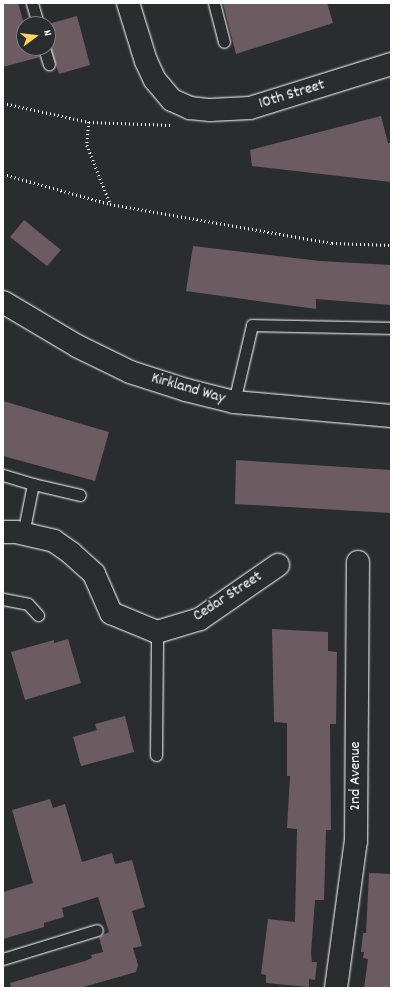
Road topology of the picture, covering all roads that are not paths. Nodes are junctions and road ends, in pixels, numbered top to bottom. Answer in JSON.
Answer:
{"nodes":[{"id":1,"x":32,"y":3,"type":"edge"},
{"id":2,"x":128,"y":3,"type":"edge"},
{"id":3,"x":214,"y":3,"type":"edge"},
{"id":4,"x":36,"y":16,"type":"edge"},
{"id":5,"x":224,"y":42,"type":"dead end"},
{"id":6,"x":46,"y":56,"type":"edge"},
{"id":7,"x":49,"y":64,"type":"dead end"},
{"id":8,"x":391,"y":64,"type":"edge"},
{"id":9,"x":3,"y":302,"type":"edge"},
{"id":10,"x":391,"y":328,"type":"edge"},
{"id":11,"x":234,"y":402,"type":"junction"},
{"id":12,"x":391,"y":416,"type":"edge"},
{"id":13,"x":3,"y":474,"type":"edge"},
{"id":14,"x":33,"y":484,"type":"junction"},
{"id":15,"x":80,"y":495,"type":"dead end"},
{"id":16,"x":13,"y":533,"type":"edge"},
{"id":17,"x":358,"y":562,"type":"dead end"},
{"id":18,"x":278,"y":565,"type":"dead end"},
{"id":19,"x":3,"y":599,"type":"edge"},
{"id":20,"x":38,"y":615,"type":"dead end"},
{"id":21,"x":157,"y":632,"type":"junction"},
{"id":22,"x":156,"y":755,"type":"dead end"},
{"id":23,"x":97,"y":930,"type":"dead end"},
{"id":24,"x":3,"y":959,"type":"edge"},
{"id":25,"x":336,"y":988,"type":"edge"}],
"edges":[{"from":1,"to":4,"type":"lane"},
{"from":2,"to":8,"type":"street","name":"10th Street"},
{"from":3,"to":5,"type":"lane"},
{"from":6,"to":7,"type":"lane"},
{"from":9,"to":11,"type":"street","name":"Kirkland Way"},
{"from":10,"to":11,"type":"lane"},
{"from":11,"to":12,"type":"street","name":"Kirkland Way"},
{"from":13,"to":14,"type":"lane"},
{"from":14,"to":15,"type":"lane"},
{"from":14,"to":16,"type":"lane"},
{"from":16,"to":21,"type":"street"},
{"from":17,"to":25,"type":"street","name":"2nd Avenue"},
{"from":18,"to":21,"type":"street","name":"Cedar Street"},
{"from":19,"to":20,"type":"lane"},
{"from":21,"to":22,"type":"lane"},
{"from":23,"to":24,"type":"lane"}]}
